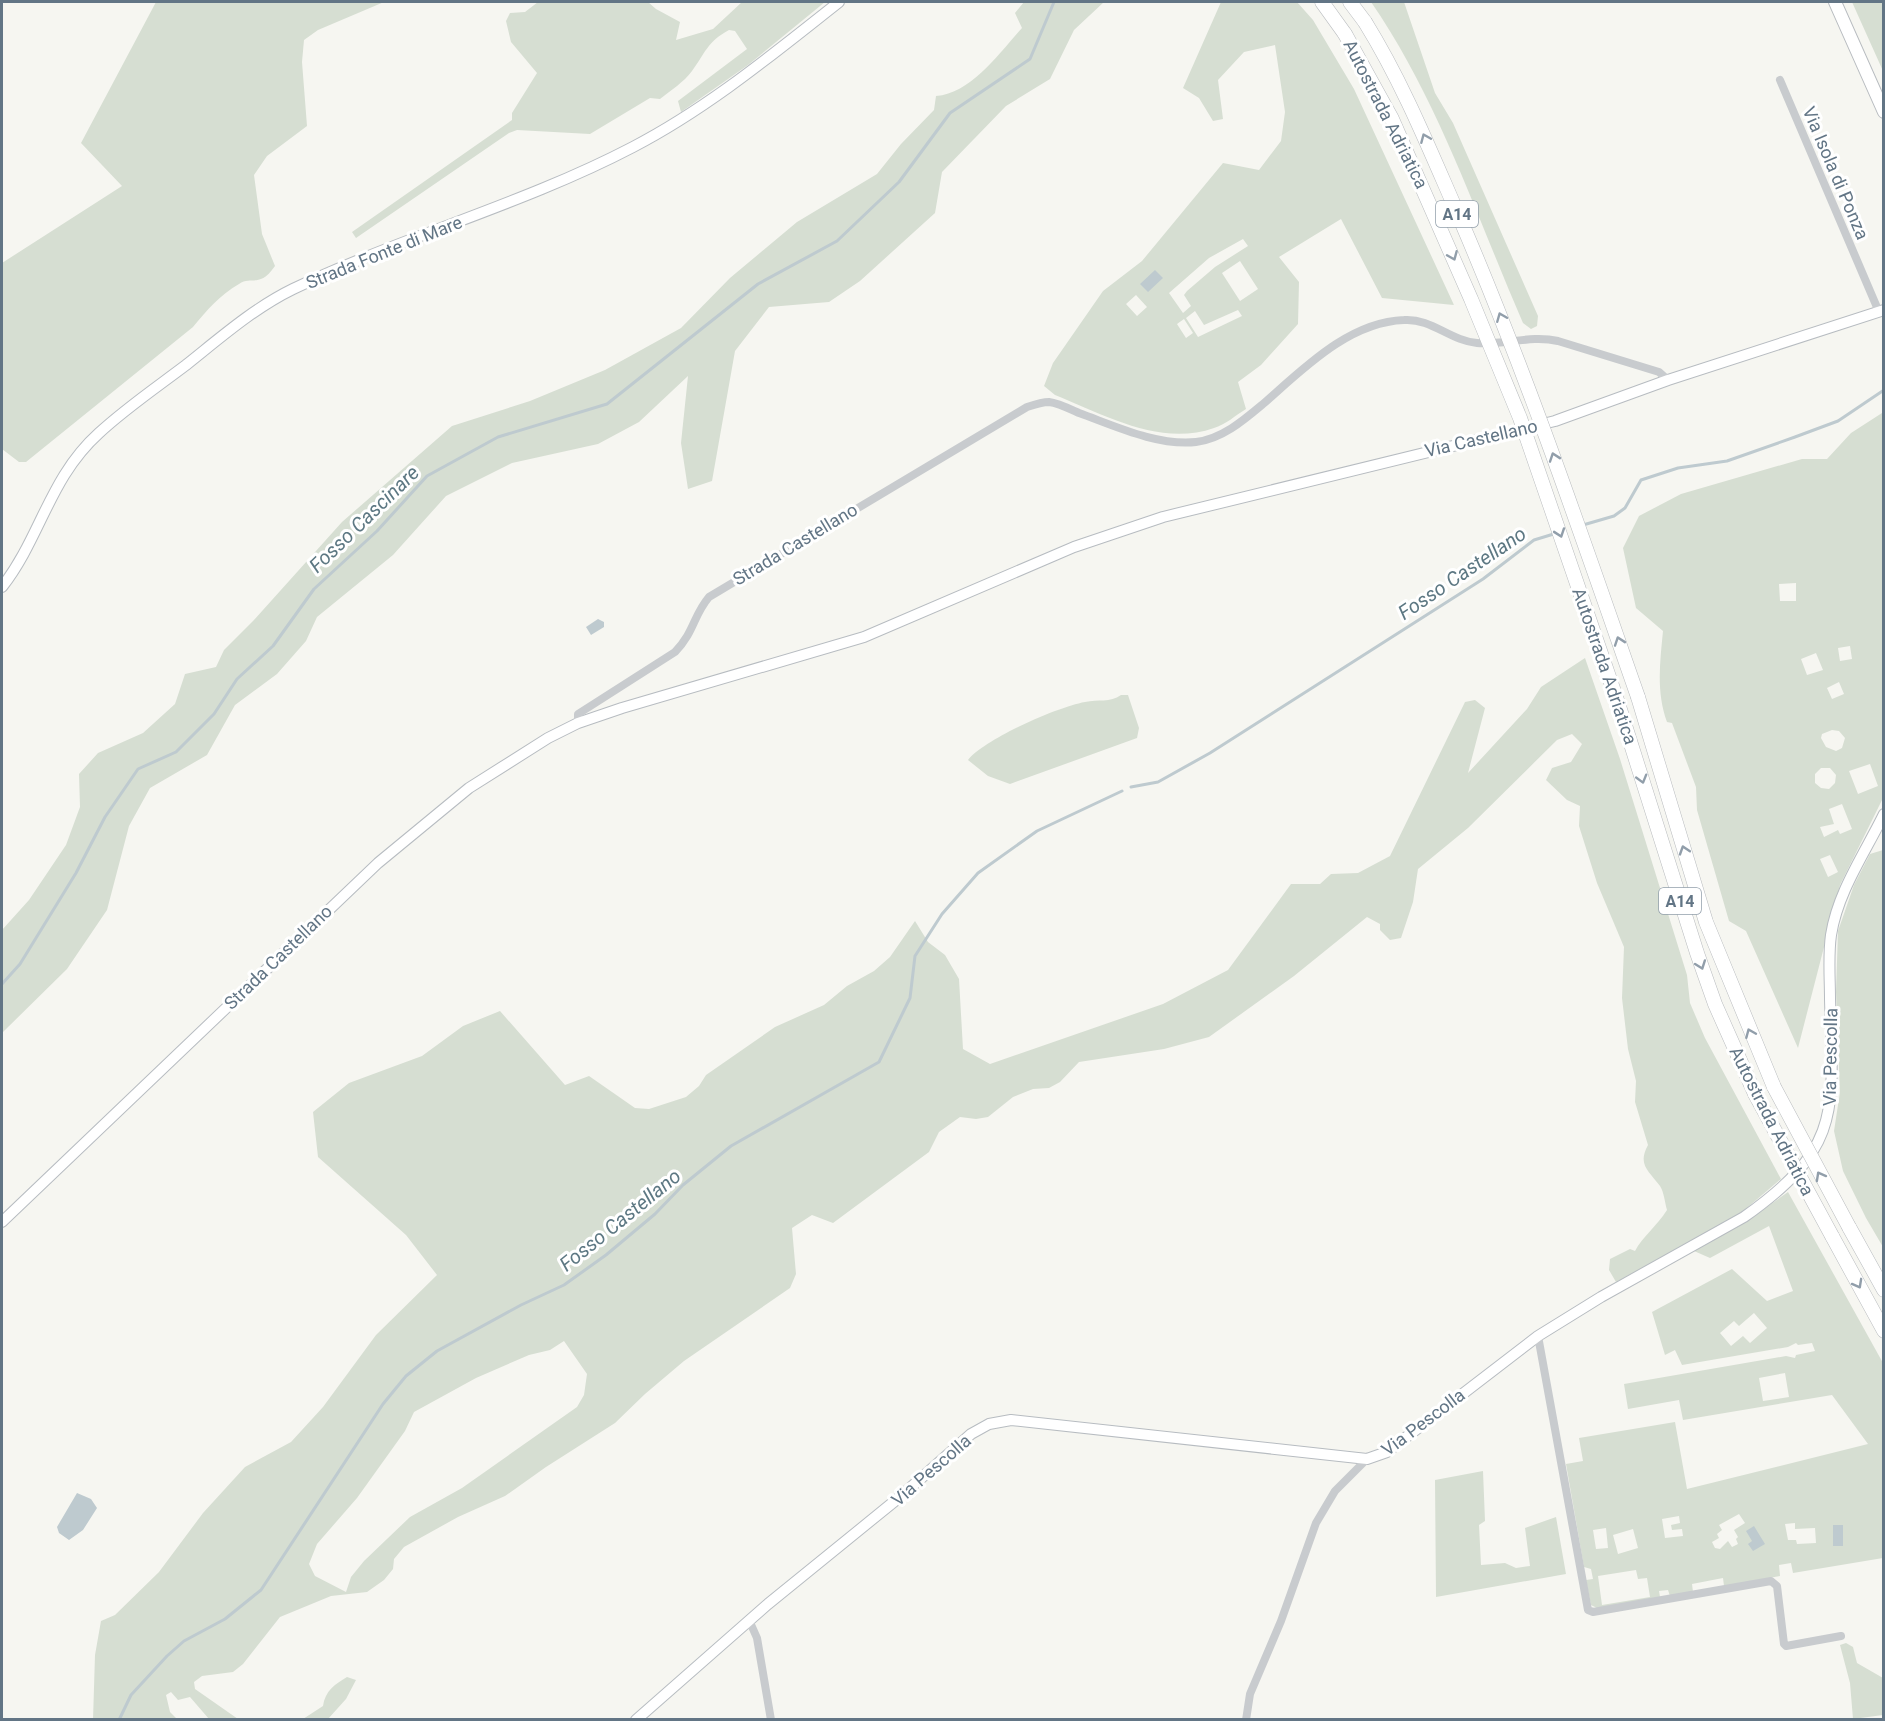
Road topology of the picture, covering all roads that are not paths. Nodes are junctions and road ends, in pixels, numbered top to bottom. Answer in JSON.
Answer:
{"nodes":[{"id":1,"x":839,"y":2,"type":"edge"},
{"id":2,"x":1322,"y":2,"type":"edge"},
{"id":3,"x":1350,"y":2,"type":"edge"},
{"id":4,"x":1835,"y":2,"type":"edge"},
{"id":5,"x":1780,"y":80,"type":"dead end"},
{"id":6,"x":1884,"y":112,"type":"edge"},
{"id":7,"x":1881,"y":311,"type":"edge"},
{"id":8,"x":1668,"y":380,"type":"junction"},
{"id":9,"x":1074,"y":547,"type":"joint"},
{"id":10,"x":2,"y":587,"type":"edge"},
{"id":11,"x":578,"y":723,"type":"junction"},
{"id":12,"x":1884,"y":814,"type":"edge"},
{"id":13,"x":1884,"y":831,"type":"edge"},
{"id":14,"x":1870,"y":840,"type":"junction"},
{"id":15,"x":2,"y":1222,"type":"edge"},
{"id":16,"x":1884,"y":1290,"type":"edge"},
{"id":17,"x":1884,"y":1331,"type":"edge"},
{"id":18,"x":1538,"y":1336,"type":"junction"},
{"id":19,"x":1366,"y":1459,"type":"junction"},
{"id":20,"x":749,"y":1620,"type":"junction"},
{"id":21,"x":1841,"y":1636,"type":"dead end"},
{"id":22,"x":636,"y":1719,"type":"edge"},
{"id":23,"x":771,"y":1719,"type":"edge"},
{"id":24,"x":1246,"y":1719,"type":"edge"}],
"edges":[{"from":1,"to":10,"type":"street","name":"Strada Fonte di Mare"},
{"from":2,"to":17,"type":"highway","name":"Autostrada Adriatica","number":"A14","one_way":true,"bridge":true},
{"from":16,"to":3,"type":"highway","name":"Autostrada Adriatica","number":"A14","one_way":true,"bridge":true},
{"from":4,"to":6,"type":"main road"},
{"from":5,"to":7,"type":"street","name":"Via Isola di Ponza"},
{"from":7,"to":8,"type":"street","name":"Via Castellano"},
{"from":8,"to":9,"type":"street","name":"Via Castellano"},
{"from":8,"to":11,"type":"street","name":"Strada Castellano"},
{"from":9,"to":11,"type":"street","name":"Strada Castellano"},
{"from":11,"to":15,"type":"street","name":"Strada Castellano"},
{"from":12,"to":14,"type":"street","name":"Via Pescolla"},
{"from":13,"to":14,"type":"street"},
{"from":14,"to":18,"type":"street","name":"Via Pescolla"},
{"from":18,"to":19,"type":"street","name":"Via Pescolla"},
{"from":18,"to":21,"type":"street"},
{"from":19,"to":20,"type":"street","name":"Via Pescolla"},
{"from":19,"to":24,"type":"street"},
{"from":20,"to":22,"type":"street","name":"Via Pescolla"},
{"from":20,"to":23,"type":"street"}]}
